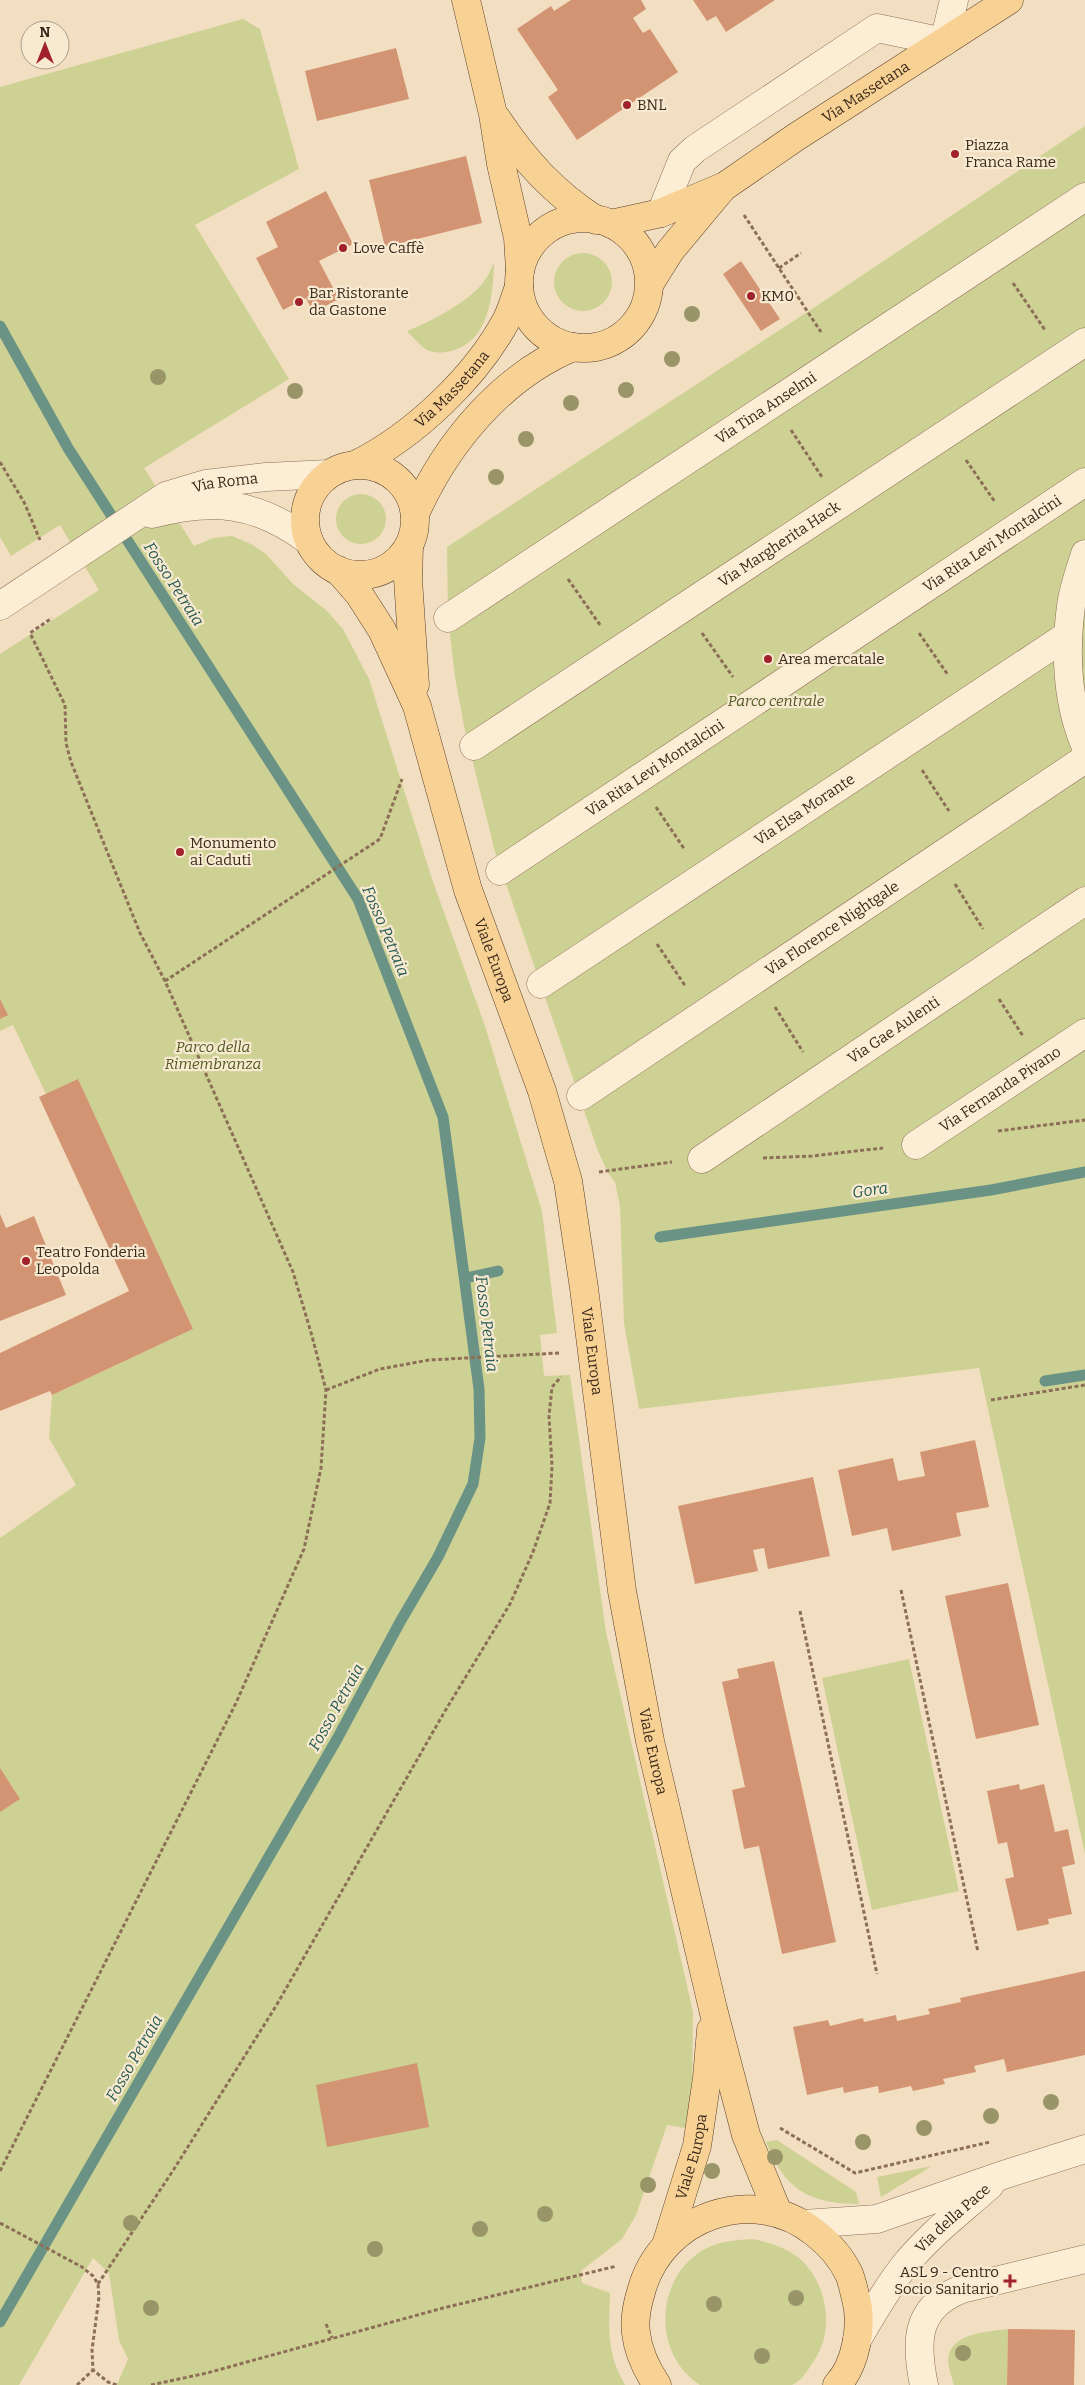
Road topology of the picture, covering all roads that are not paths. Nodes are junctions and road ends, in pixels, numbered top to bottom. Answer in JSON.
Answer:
{"nodes":[{"id":1,"x":466,"y":0,"type":"edge"},
{"id":2,"x":954,"y":0,"type":"edge"},
{"id":3,"x":1008,"y":0,"type":"edge"},
{"id":4,"x":944,"y":42,"type":"junction"},
{"id":5,"x":493,"y":114,"type":"junction"},
{"id":6,"x":725,"y":186,"type":"junction"},
{"id":7,"x":1085,"y":197,"type":"edge"},
{"id":8,"x":661,"y":213,"type":"junction"},
{"id":9,"x":603,"y":222,"type":"junction"},
{"id":10,"x":520,"y":279,"type":"junction"},
{"id":11,"x":650,"y":283,"type":"junction"},
{"id":12,"x":573,"y":347,"type":"junction"},
{"id":13,"x":1074,"y":350,"type":"edge"},
{"id":14,"x":355,"y":465,"type":"junction"},
{"id":15,"x":329,"y":474,"type":"junction"},
{"id":16,"x":1085,"y":482,"type":"edge"},
{"id":17,"x":172,"y":502,"type":"junction"},
{"id":18,"x":415,"y":514,"type":"junction"},
{"id":19,"x":309,"y":541,"type":"junction"},
{"id":20,"x":409,"y":546,"type":"junction"},
{"id":21,"x":1085,"y":554,"type":"edge"},
{"id":22,"x":338,"y":570,"type":"junction"},
{"id":23,"x":0,"y":606,"type":"edge"},
{"id":24,"x":448,"y":618,"type":"dead end"},
{"id":25,"x":1068,"y":635,"type":"junction"},
{"id":26,"x":417,"y":706,"type":"junction"},
{"id":27,"x":1085,"y":745,"type":"edge"},
{"id":28,"x":474,"y":746,"type":"dead end"},
{"id":29,"x":1085,"y":759,"type":"edge"},
{"id":30,"x":500,"y":871,"type":"dead end"},
{"id":31,"x":1085,"y":901,"type":"edge"},
{"id":32,"x":541,"y":984,"type":"dead end"},
{"id":33,"x":1085,"y":1033,"type":"edge"},
{"id":34,"x":581,"y":1096,"type":"dead end"},
{"id":35,"x":916,"y":1145,"type":"road end"},
{"id":36,"x":702,"y":1159,"type":"road end"},
{"id":37,"x":713,"y":2009,"type":"junction"},
{"id":38,"x":1085,"y":2149,"type":"edge"},
{"id":39,"x":1003,"y":2174,"type":"junction"},
{"id":40,"x":778,"y":2213,"type":"junction"},
{"id":41,"x":804,"y":2224,"type":"junction"},
{"id":42,"x":667,"y":2242,"type":"junction"},
{"id":43,"x":1085,"y":2259,"type":"edge"},
{"id":44,"x":857,"y":2340,"type":"junction"},
{"id":45,"x":839,"y":2384,"type":"edge"},
{"id":46,"x":656,"y":2385,"type":"edge"},
{"id":47,"x":924,"y":2385,"type":"edge"}],
"edges":[{"from":1,"to":5,"type":"main road"},
{"from":2,"to":4,"type":"street"},
{"from":3,"to":4,"type":"main road","name":"Via Massetana"},
{"from":4,"to":6,"type":"main road","name":"Via Massetana"},
{"from":4,"to":8,"type":"street"},
{"from":5,"to":9,"type":"main road"},
{"from":5,"to":10,"type":"main road"},
{"from":6,"to":8,"type":"main road","name":"Via Massetana"},
{"from":6,"to":11,"type":"main road","name":"Via Massetana"},
{"from":7,"to":24,"type":"street","name":"Via Tina Anselmi"},
{"from":8,"to":9,"type":"main road","name":"Via Massetana"},
{"from":9,"to":10,"type":"main road"},
{"from":9,"to":11,"type":"main road"},
{"from":10,"to":12,"type":"main road"},
{"from":10,"to":14,"type":"main road","name":"Via Massetana"},
{"from":11,"to":12,"type":"main road"},
{"from":12,"to":18,"type":"main road"},
{"from":13,"to":28,"type":"street","name":"Via Margherita Hack"},
{"from":14,"to":15,"type":"main road"},
{"from":14,"to":18,"type":"main road"},
{"from":15,"to":17,"type":"street","name":"Via Roma"},
{"from":15,"to":19,"type":"main road"},
{"from":16,"to":30,"type":"street","name":"Via Rita Levi Montalcini"},
{"from":17,"to":19,"type":"street","name":"Via Roma"},
{"from":17,"to":23,"type":"street","name":"Via Roma"},
{"from":18,"to":20,"type":"main road"},
{"from":19,"to":22,"type":"main road"},
{"from":20,"to":22,"type":"main road"},
{"from":20,"to":26,"type":"main road","name":"Viale Europa"},
{"from":21,"to":25,"type":"street"},
{"from":22,"to":26,"type":"main road","name":"Viale Europa"},
{"from":25,"to":27,"type":"street"},
{"from":25,"to":32,"type":"street","name":"Via Elsa Morante"},
{"from":26,"to":37,"type":"main road","name":"Viale Europa"},
{"from":29,"to":34,"type":"street","name":"Via Florence Nightgale"},
{"from":31,"to":36,"type":"street","name":"Via Gae Aulenti"},
{"from":33,"to":35,"type":"street","name":"Via Fernanda Pivano"},
{"from":37,"to":40,"type":"main road","name":"Viale Europa"},
{"from":37,"to":42,"type":"main road","name":"Viale Europa"},
{"from":38,"to":39,"type":"street","name":"Via della Pace"},
{"from":39,"to":41,"type":"street","name":"Via della Pace"},
{"from":39,"to":44,"type":"street","name":"Via della Pace"},
{"from":40,"to":41,"type":"main road","name":"Viale Europa"},
{"from":40,"to":42,"type":"main road","name":"Viale Europa"},
{"from":41,"to":44,"type":"main road","name":"Viale Europa"},
{"from":42,"to":46,"type":"main road","name":"Viale Europa"},
{"from":43,"to":47,"type":"street"},
{"from":44,"to":45,"type":"main road","name":"Viale Europa"}]}
